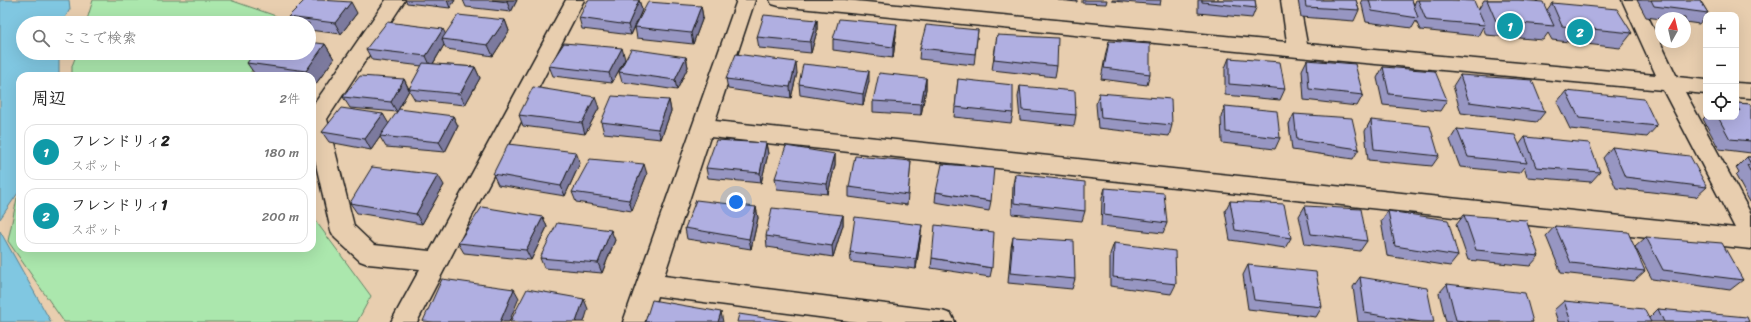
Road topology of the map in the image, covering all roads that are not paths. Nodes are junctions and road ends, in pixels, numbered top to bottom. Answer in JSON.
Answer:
{"nodes":[{"id":1,"x":396,"y":0,"type":"edge"},
{"id":2,"x":575,"y":0,"type":"edge"},
{"id":3,"x":746,"y":0,"type":"edge"},
{"id":4,"x":779,"y":0,"type":"edge"},
{"id":5,"x":1290,"y":0,"type":"edge"},
{"id":6,"x":1631,"y":0,"type":"edge"},
{"id":7,"x":1298,"y":50,"type":"junction"},
{"id":8,"x":1670,"y":84,"type":"junction"},
{"id":9,"x":1703,"y":87,"type":"edge"},
{"id":10,"x":1739,"y":90,"type":"edge"},
{"id":11,"x":1751,"y":91,"type":"edge"},
{"id":12,"x":703,"y":128,"type":"junction"},
{"id":13,"x":1751,"y":236,"type":"edge"},
{"id":14,"x":1751,"y":240,"type":"edge"},
{"id":15,"x":435,"y":261,"type":"junction"},
{"id":16,"x":649,"y":285,"type":"junction"},
{"id":17,"x":404,"y":322,"type":"edge"},
{"id":18,"x":636,"y":322,"type":"edge"},
{"id":19,"x":942,"y":322,"type":"edge"}],
"edges":[{"from":1,"to":15,"type":"street"},
{"from":2,"to":15,"type":"street"},
{"from":3,"to":12,"type":"street"},
{"from":4,"to":7,"type":"street"},
{"from":5,"to":7,"type":"street"},
{"from":6,"to":8,"type":"street"},
{"from":7,"to":8,"type":"street"},
{"from":8,"to":9,"type":"street"},
{"from":8,"to":13,"type":"street"},
{"from":10,"to":11,"type":"street"},
{"from":12,"to":14,"type":"street"},
{"from":12,"to":16,"type":"street"},
{"from":15,"to":17,"type":"street"},
{"from":16,"to":18,"type":"street"},
{"from":16,"to":19,"type":"street"}]}
